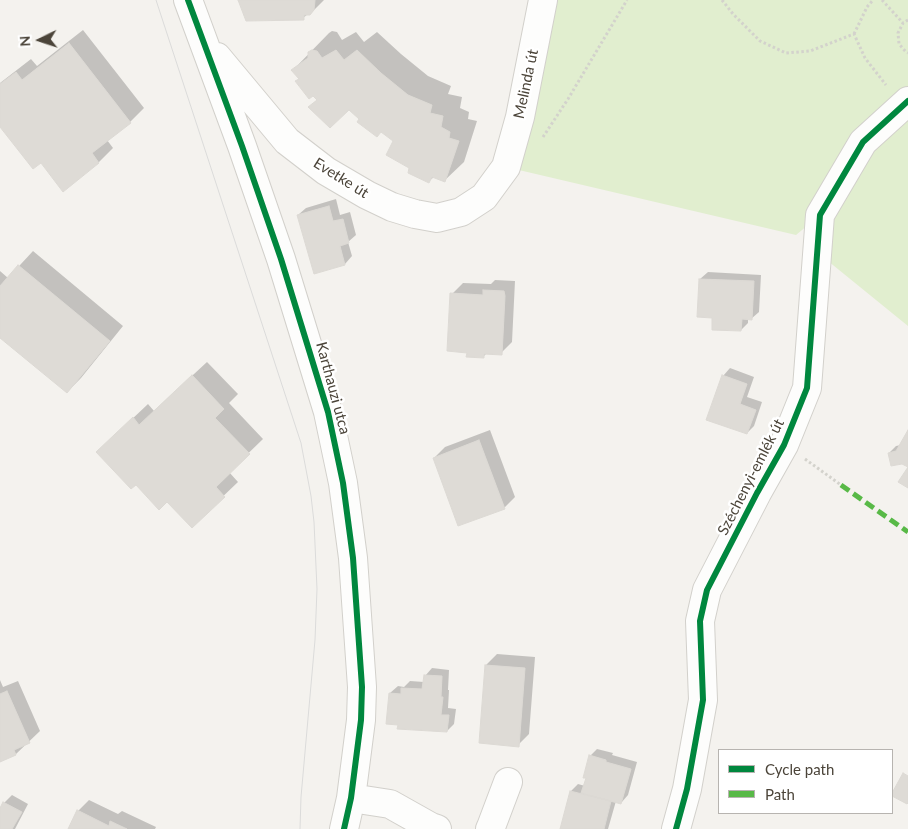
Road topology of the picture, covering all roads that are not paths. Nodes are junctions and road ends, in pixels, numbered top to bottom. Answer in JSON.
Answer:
{"nodes":[{"id":1,"x":188,"y":0,"type":"edge"},
{"id":2,"x":543,"y":0,"type":"edge"},
{"id":3,"x":205,"y":43,"type":"junction"},
{"id":4,"x":906,"y":103,"type":"edge"},
{"id":5,"x":506,"y":167,"type":"joint"},
{"id":6,"x":508,"y":782,"type":"dead end"},
{"id":7,"x":351,"y":798,"type":"junction"},
{"id":8,"x":344,"y":829,"type":"edge"},
{"id":9,"x":436,"y":829,"type":"edge"},
{"id":10,"x":490,"y":829,"type":"edge"},
{"id":11,"x":676,"y":829,"type":"edge"}],
"edges":[{"from":1,"to":3,"type":"street","name":"Karthauzi utca"},
{"from":2,"to":5,"type":"street","name":"Melinda út"},
{"from":3,"to":5,"type":"street","name":"Evetke út"},
{"from":3,"to":7,"type":"street","name":"Karthauzi utca"},
{"from":4,"to":11,"type":"street","name":"Széchenyi-emlék út"},
{"from":6,"to":10,"type":"street"},
{"from":7,"to":8,"type":"street","name":"Karthauzi utca"},
{"from":7,"to":9,"type":"street"}]}
